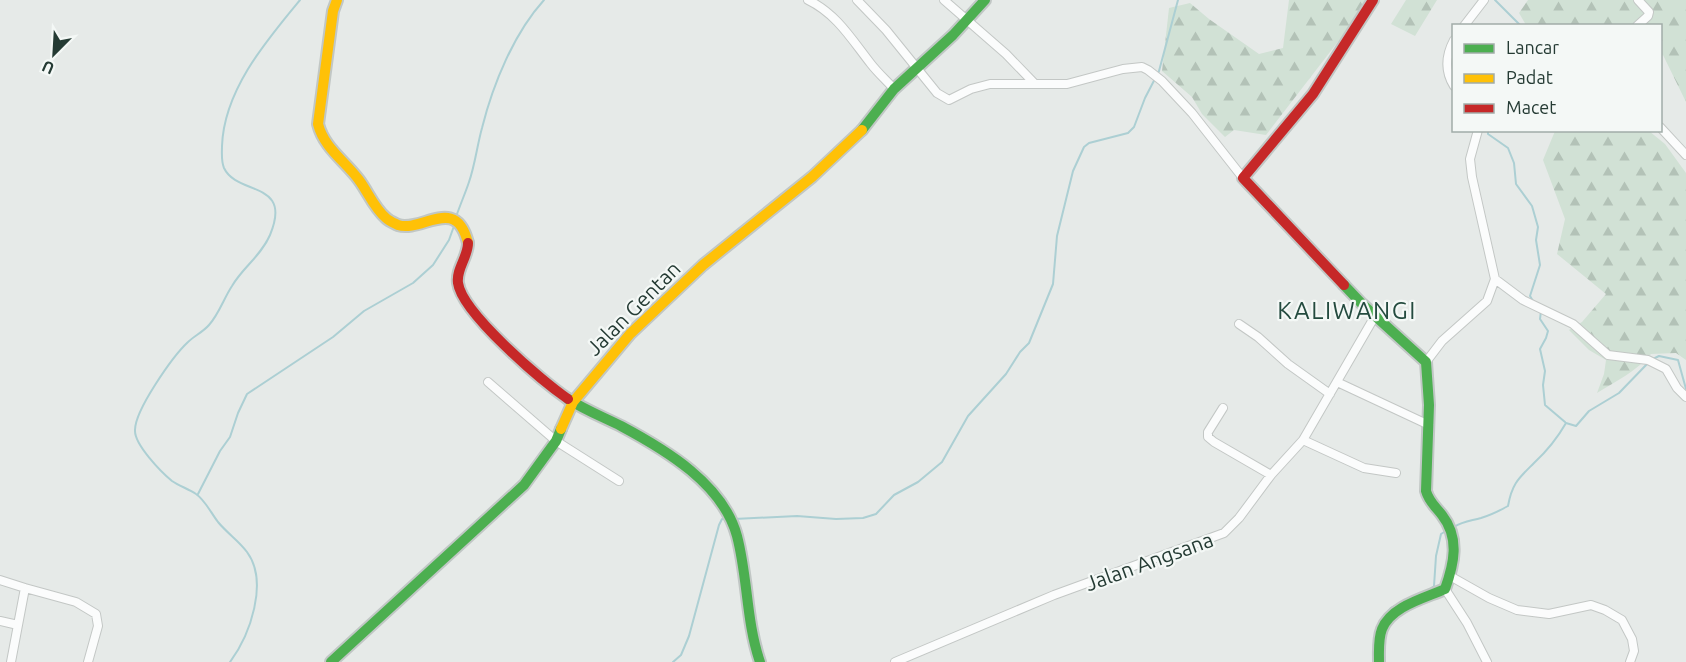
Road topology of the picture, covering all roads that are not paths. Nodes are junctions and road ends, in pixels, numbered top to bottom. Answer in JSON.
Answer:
{"nodes":[{"id":1,"x":337,"y":0,"type":"edge"},
{"id":2,"x":808,"y":0,"type":"edge"},
{"id":3,"x":857,"y":0,"type":"edge"},
{"id":4,"x":944,"y":0,"type":"edge"},
{"id":5,"x":985,"y":0,"type":"edge"},
{"id":6,"x":1373,"y":0,"type":"edge"},
{"id":7,"x":1484,"y":0,"type":"edge"},
{"id":8,"x":1638,"y":0,"type":"edge"},
{"id":9,"x":967,"y":21,"type":"junction"},
{"id":10,"x":1466,"y":24,"type":"edge"},
{"id":11,"x":1640,"y":24,"type":"edge"},
{"id":12,"x":1452,"y":44,"type":"edge"},
{"id":13,"x":916,"y":68,"type":"junction"},
{"id":14,"x":1452,"y":82,"type":"edge"},
{"id":15,"x":1035,"y":84,"type":"junction"},
{"id":16,"x":894,"y":89,"type":"junction"},
{"id":17,"x":1662,"y":129,"type":"edge"},
{"id":18,"x":1477,"y":132,"type":"edge"},
{"id":19,"x":1686,"y":155,"type":"edge"},
{"id":20,"x":1243,"y":178,"type":"junction"},
{"id":21,"x":1495,"y":279,"type":"junction"},
{"id":22,"x":1375,"y":316,"type":"junction"},
{"id":23,"x":1239,"y":324,"type":"dead end"},
{"id":24,"x":1426,"y":362,"type":"junction"},
{"id":25,"x":488,"y":382,"type":"dead end"},
{"id":26,"x":1337,"y":382,"type":"junction"},
{"id":27,"x":1330,"y":394,"type":"junction"},
{"id":28,"x":1686,"y":397,"type":"edge"},
{"id":29,"x":573,"y":402,"type":"junction"},
{"id":30,"x":1222,"y":408,"type":"dead end"},
{"id":31,"x":1429,"y":425,"type":"junction"},
{"id":32,"x":1304,"y":440,"type":"junction"},
{"id":33,"x":556,"y":441,"type":"junction"},
{"id":34,"x":1396,"y":473,"type":"dead end"},
{"id":35,"x":1271,"y":475,"type":"junction"},
{"id":36,"x":619,"y":480,"type":"dead end"},
{"id":37,"x":1450,"y":576,"type":"junction"},
{"id":38,"x":0,"y":580,"type":"edge"},
{"id":39,"x":25,"y":588,"type":"junction"},
{"id":40,"x":1445,"y":589,"type":"junction"},
{"id":41,"x":0,"y":621,"type":"edge"},
{"id":42,"x":18,"y":626,"type":"junction"},
{"id":43,"x":11,"y":662,"type":"edge"},
{"id":44,"x":88,"y":662,"type":"edge"},
{"id":45,"x":331,"y":662,"type":"edge"},
{"id":46,"x":760,"y":662,"type":"edge"},
{"id":47,"x":895,"y":662,"type":"edge"},
{"id":48,"x":1379,"y":662,"type":"edge"},
{"id":49,"x":1487,"y":662,"type":"edge"},
{"id":50,"x":1630,"y":662,"type":"edge"}],
"edges":[{"from":1,"to":29,"type":"street"},
{"from":2,"to":16,"type":"street"},
{"from":3,"to":13,"type":"street"},
{"from":4,"to":9,"type":"street"},
{"from":5,"to":9,"type":"street","name":"Jalan Gentan"},
{"from":6,"to":20,"type":"street"},
{"from":7,"to":10,"type":"street"},
{"from":8,"to":11,"type":"street"},
{"from":9,"to":13,"type":"street","name":"Jalan Gentan"},
{"from":9,"to":15,"type":"street"},
{"from":12,"to":14,"type":"street"},
{"from":13,"to":15,"type":"street"},
{"from":13,"to":16,"type":"street","name":"Jalan Gentan"},
{"from":15,"to":20,"type":"street"},
{"from":16,"to":29,"type":"street","name":"Jalan Gentan"},
{"from":17,"to":19,"type":"street"},
{"from":18,"to":21,"type":"street"},
{"from":20,"to":22,"type":"street"},
{"from":21,"to":24,"type":"street"},
{"from":21,"to":28,"type":"street"},
{"from":22,"to":24,"type":"street"},
{"from":22,"to":26,"type":"street","name":"Jalan Angsana"},
{"from":23,"to":27,"type":"street"},
{"from":24,"to":31,"type":"street"},
{"from":25,"to":33,"type":"street"},
{"from":26,"to":27,"type":"street","name":"Jalan Angsana"},
{"from":26,"to":31,"type":"street"},
{"from":27,"to":32,"type":"street","name":"Jalan Angsana"},
{"from":29,"to":33,"type":"street","name":"Jalan Gentan"},
{"from":29,"to":46,"type":"street"},
{"from":30,"to":35,"type":"street"},
{"from":31,"to":37,"type":"street"},
{"from":32,"to":34,"type":"street"},
{"from":32,"to":35,"type":"street","name":"Jalan Angsana"},
{"from":33,"to":36,"type":"street"},
{"from":33,"to":45,"type":"street","name":"Jalan Gentan"},
{"from":35,"to":47,"type":"street","name":"Jalan Angsana"},
{"from":37,"to":40,"type":"street"},
{"from":37,"to":50,"type":"street"},
{"from":38,"to":39,"type":"street"},
{"from":39,"to":42,"type":"street"},
{"from":39,"to":44,"type":"street"},
{"from":40,"to":48,"type":"street"},
{"from":40,"to":49,"type":"street"},
{"from":41,"to":42,"type":"street"},
{"from":42,"to":43,"type":"street"}]}
